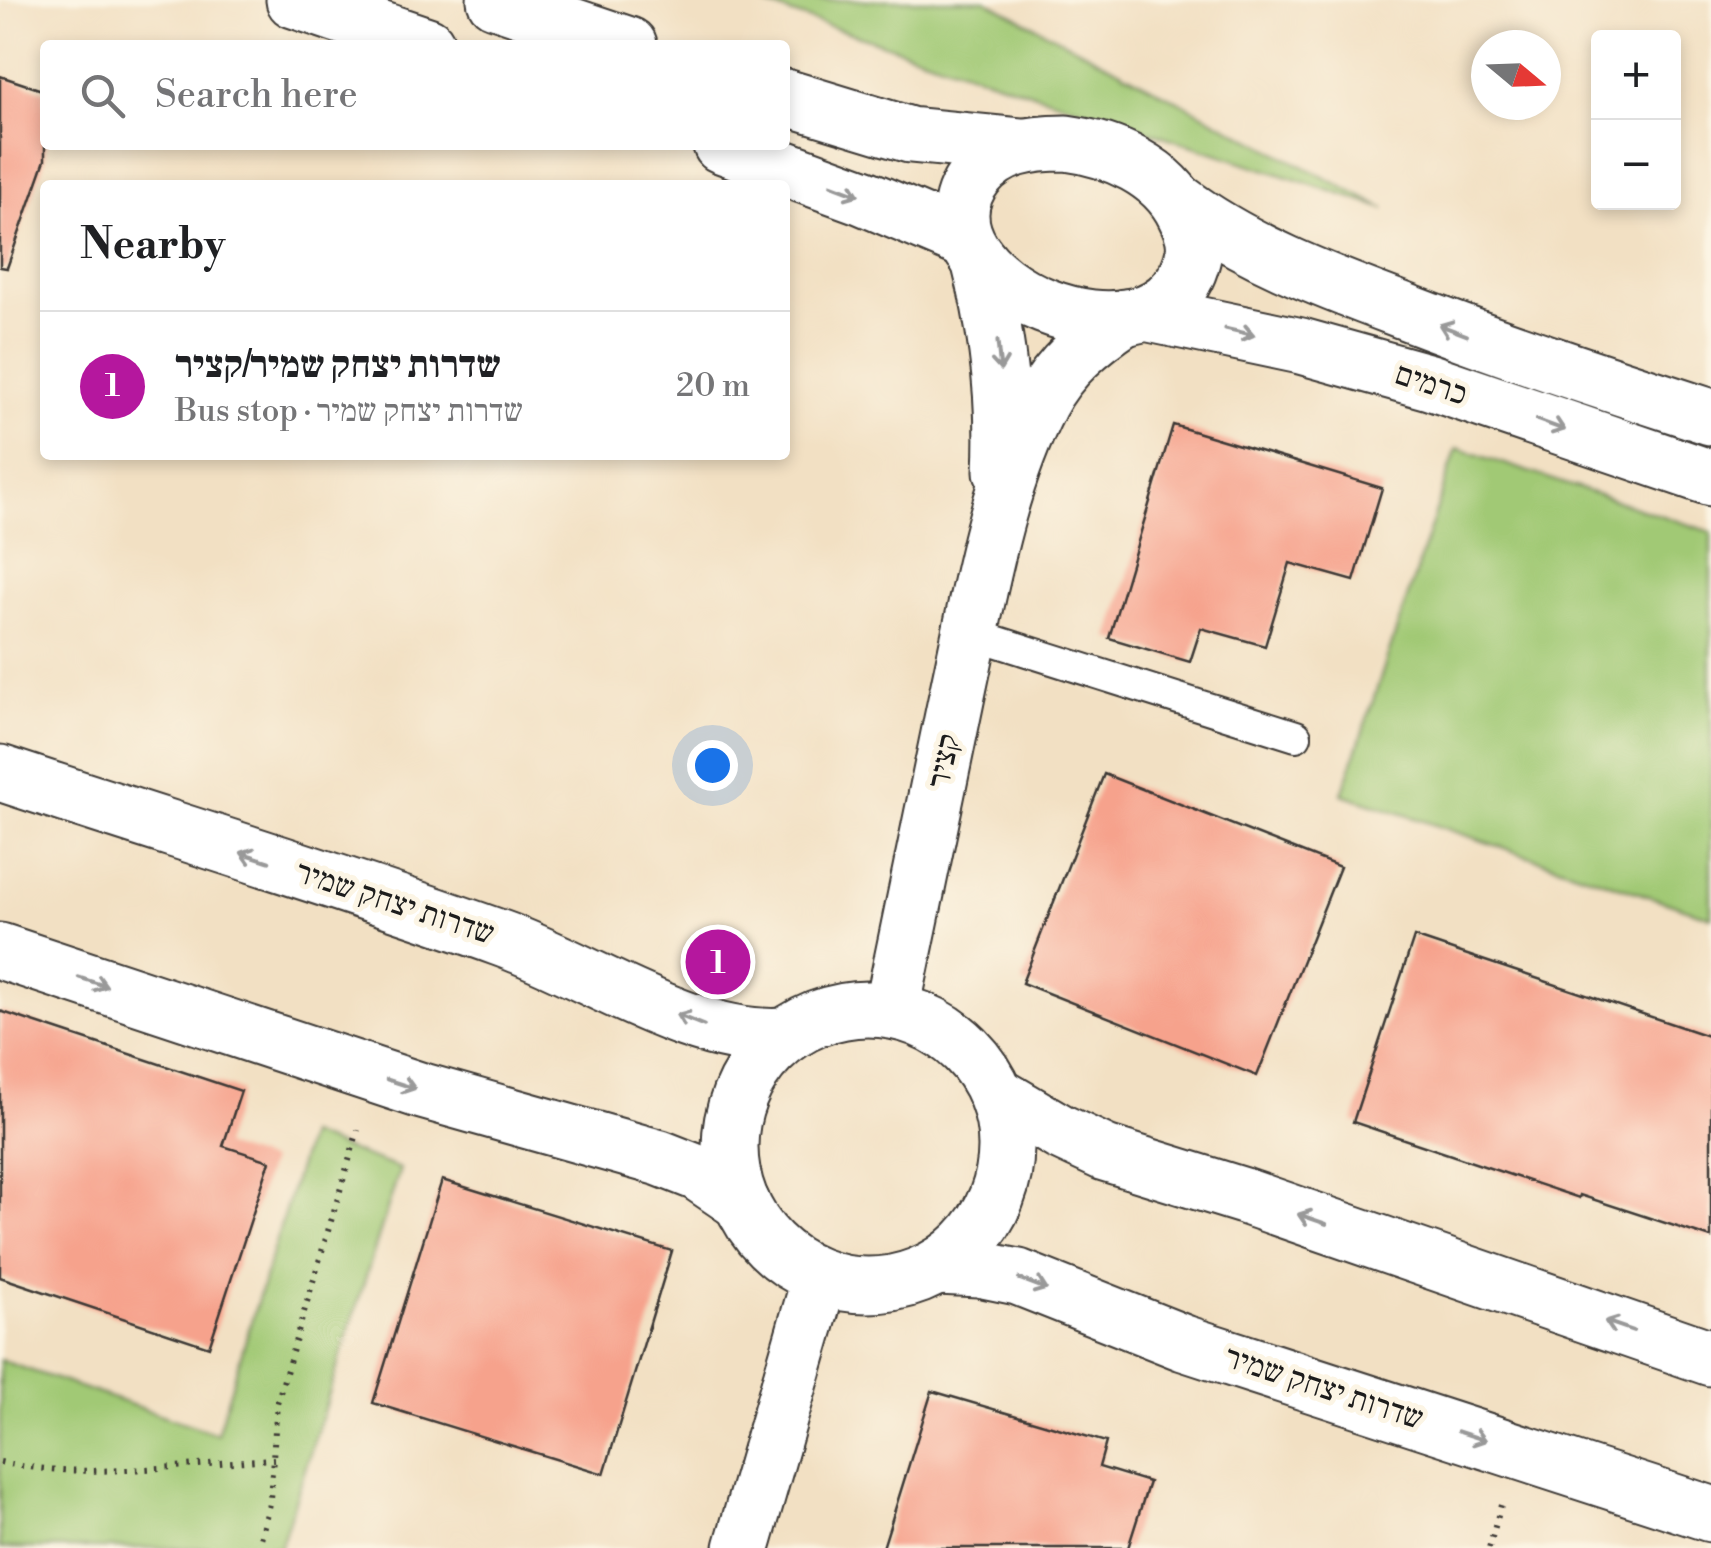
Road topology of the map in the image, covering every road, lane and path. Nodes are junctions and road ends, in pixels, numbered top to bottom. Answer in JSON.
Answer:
{"nodes":[{"id":1,"x":294,"y":0,"type":"edge"},
{"id":2,"x":494,"y":0,"type":"edge"},
{"id":3,"x":412,"y":40,"type":"edge"},
{"id":4,"x":614,"y":40,"type":"edge"},
{"id":5,"x":790,"y":98,"type":"edge"},
{"id":6,"x":1022,"y":146,"type":"junction"},
{"id":7,"x":735,"y":150,"type":"edge"},
{"id":8,"x":1179,"y":202,"type":"junction"},
{"id":9,"x":972,"y":250,"type":"junction"},
{"id":10,"x":1135,"y":315,"type":"junction"},
{"id":11,"x":1711,"y":417,"type":"edge"},
{"id":12,"x":1711,"y":478,"type":"edge"},
{"id":13,"x":999,"y":514,"type":"junction"},
{"id":14,"x":970,"y":633,"type":"junction"},
{"id":15,"x":1296,"y":736,"type":"dead end"},
{"id":16,"x":0,"y":772,"type":"edge"},
{"id":17,"x":0,"y":951,"type":"edge"},
{"id":18,"x":892,"y":1010,"type":"junction"},
{"id":19,"x":785,"y":1036,"type":"junction"},
{"id":20,"x":374,"y":1076,"type":"junction"},
{"id":21,"x":997,"y":1095,"type":"junction"},
{"id":22,"x":742,"y":1203,"type":"junction"},
{"id":23,"x":938,"y":1267,"type":"junction"},
{"id":24,"x":820,"y":1278,"type":"junction"},
{"id":25,"x":1711,"y":1358,"type":"edge"},
{"id":26,"x":274,"y":1459,"type":"junction"},
{"id":27,"x":0,"y":1462,"type":"edge"},
{"id":28,"x":1711,"y":1514,"type":"edge"},
{"id":29,"x":260,"y":1548,"type":"edge"},
{"id":30,"x":742,"y":1548,"type":"edge"}],
"edges":[{"from":1,"to":3,"type":"street"},
{"from":2,"to":4,"type":"street"},
{"from":5,"to":6,"type":"street"},
{"from":6,"to":8,"type":"street"},
{"from":6,"to":9,"type":"street"},
{"from":7,"to":9,"type":"street","one_way":true},
{"from":8,"to":10,"type":"street"},
{"from":11,"to":8,"type":"street","name":"כרמים","one_way":true},
{"from":9,"to":10,"type":"street"},
{"from":9,"to":13,"type":"street","name":"קציר","one_way":true},
{"from":10,"to":12,"type":"street","name":"כרמים","one_way":true},
{"from":10,"to":13,"type":"street","name":"קציר"},
{"from":13,"to":14,"type":"street","name":"קציר"},
{"from":14,"to":15,"type":"lane"},
{"from":14,"to":18,"type":"street","name":"קציר"},
{"from":19,"to":16,"type":"street","name":"שדרות יצחק שמיר","one_way":true},
{"from":17,"to":20,"type":"street","one_way":true},
{"from":18,"to":19,"type":"street"},
{"from":18,"to":21,"type":"street"},
{"from":19,"to":22,"type":"street"},
{"from":20,"to":22,"type":"street","one_way":true},
{"from":20,"to":26,"type":"path"},
{"from":21,"to":23,"type":"street"},
{"from":25,"to":21,"type":"street","one_way":true},
{"from":22,"to":24,"type":"street"},
{"from":23,"to":24,"type":"street"},
{"from":23,"to":28,"type":"street","name":"שדרות יצחק שמיר","one_way":true},
{"from":24,"to":30,"type":"street"},
{"from":26,"to":27,"type":"path"},
{"from":26,"to":29,"type":"path"}]}
